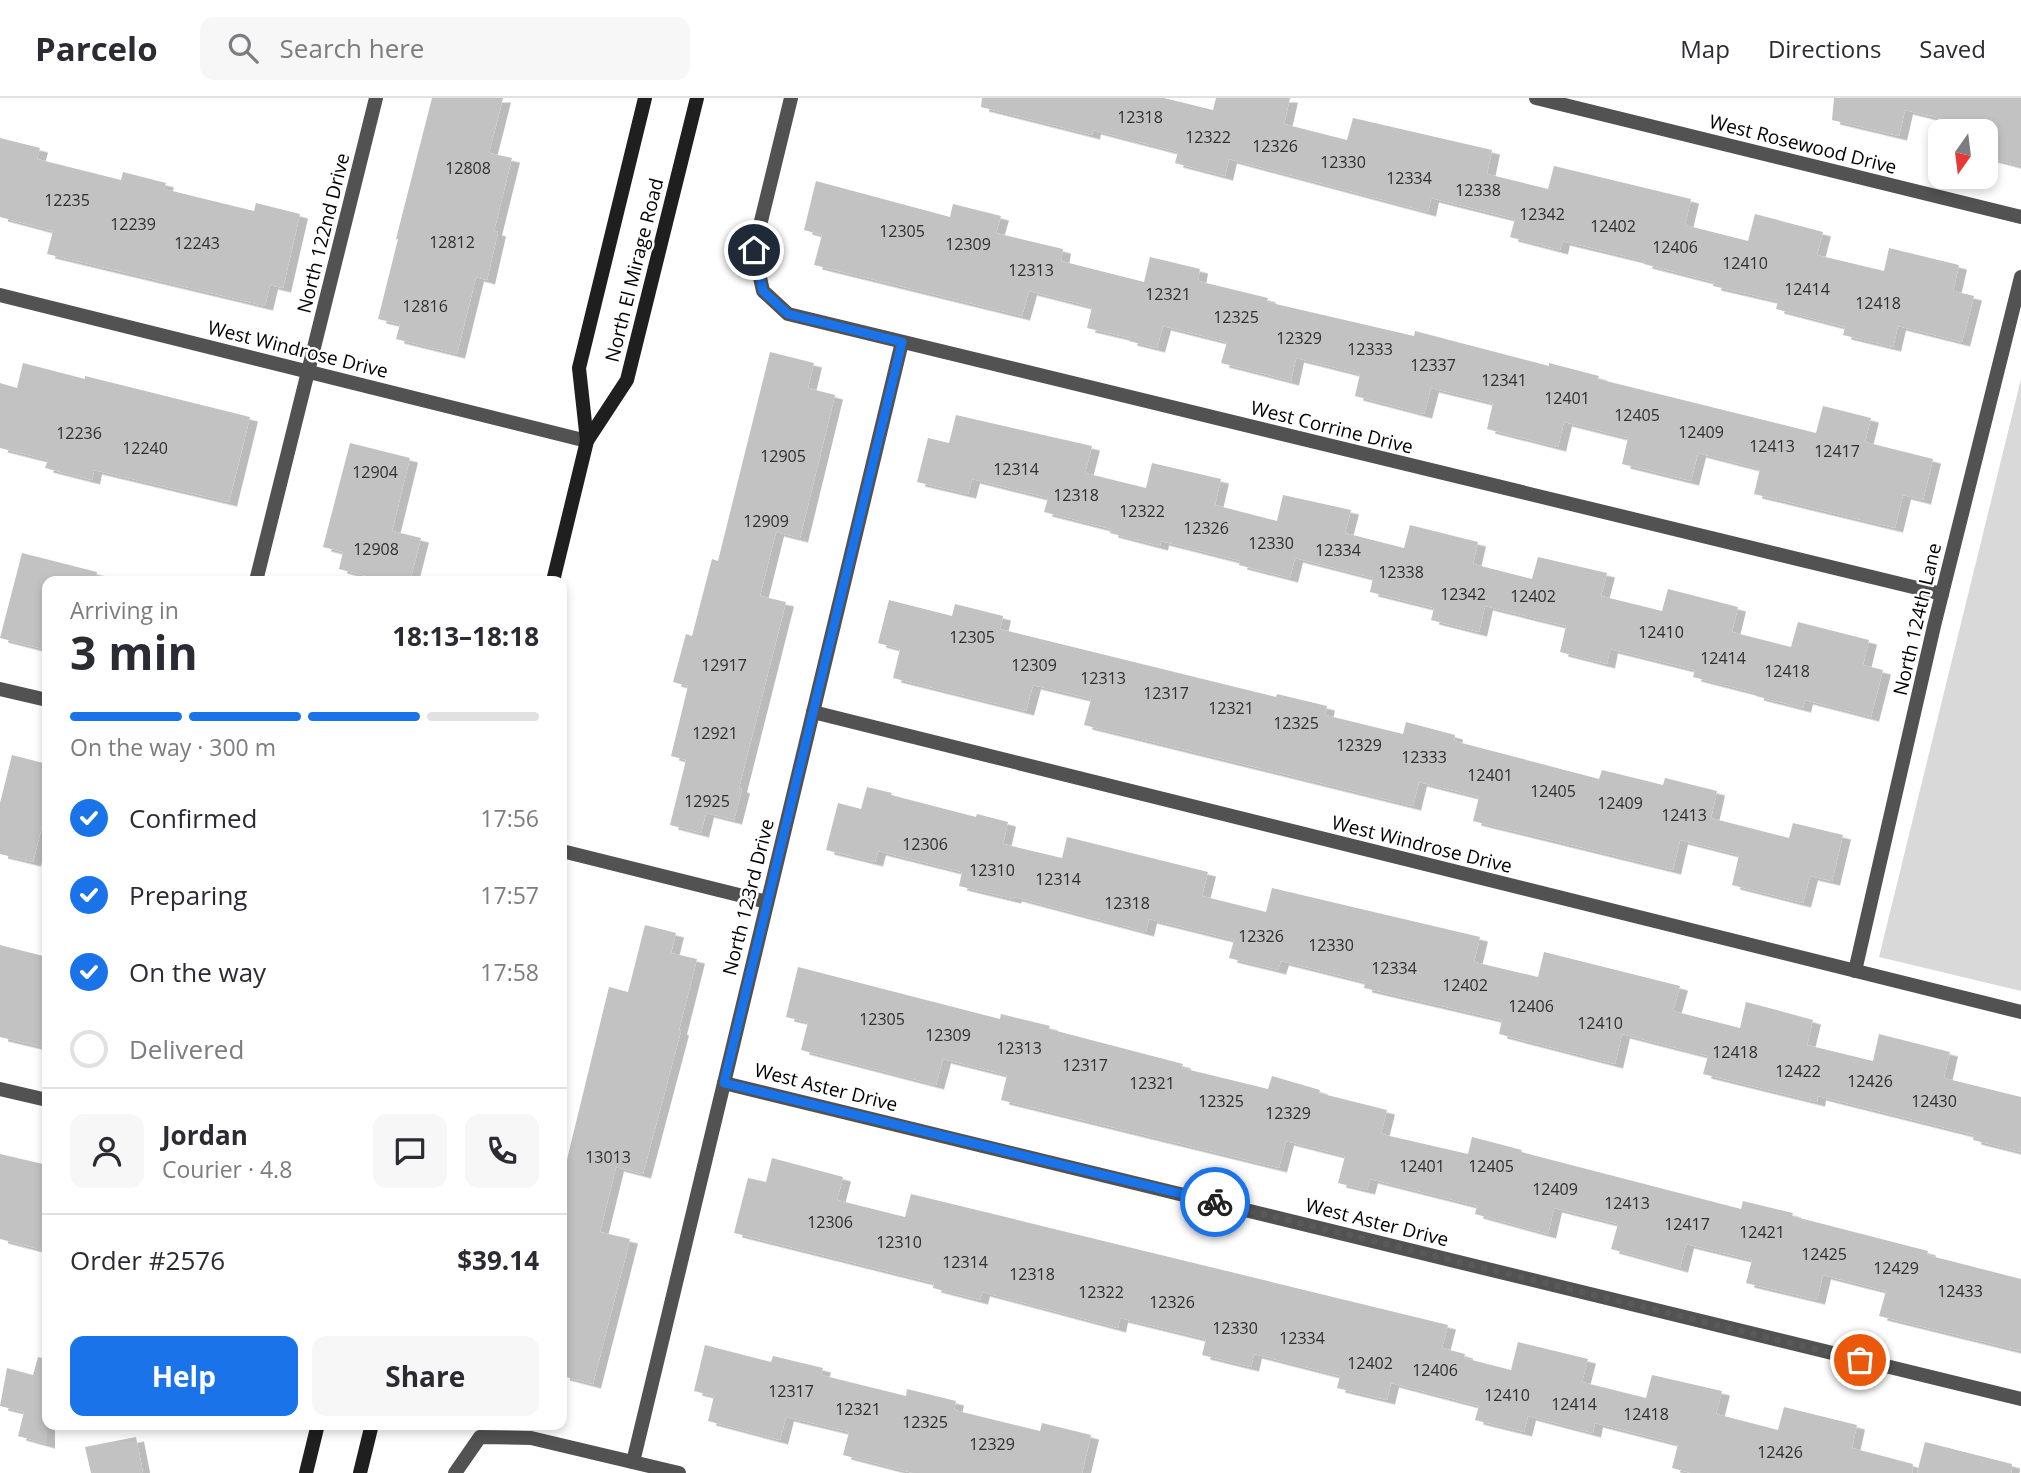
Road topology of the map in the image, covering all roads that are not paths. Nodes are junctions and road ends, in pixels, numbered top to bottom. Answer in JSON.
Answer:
{"nodes":[{"id":1,"x":376,"y":98,"type":"edge"},
{"id":2,"x":645,"y":98,"type":"edge"},
{"id":3,"x":696,"y":98,"type":"edge"},
{"id":4,"x":791,"y":98,"type":"edge"},
{"id":5,"x":1536,"y":98,"type":"edge"},
{"id":6,"x":2021,"y":217,"type":"edge"},
{"id":7,"x":2021,"y":277,"type":"edge"},
{"id":8,"x":0,"y":295,"type":"edge"},
{"id":9,"x":902,"y":342,"type":"junction"},
{"id":10,"x":308,"y":371,"type":"junction"},
{"id":11,"x":587,"y":441,"type":"junction"},
{"id":12,"x":257,"y":576,"type":"edge"},
{"id":13,"x":554,"y":576,"type":"edge"},
{"id":14,"x":1942,"y":594,"type":"junction"},
{"id":15,"x":0,"y":688,"type":"edge"},
{"id":16,"x":42,"y":699,"type":"edge"},
{"id":17,"x":813,"y":712,"type":"junction"},
{"id":18,"x":567,"y":851,"type":"edge"},
{"id":19,"x":767,"y":902,"type":"junction"},
{"id":20,"x":1855,"y":971,"type":"junction"},
{"id":21,"x":2021,"y":1012,"type":"edge"},
{"id":22,"x":724,"y":1083,"type":"junction"},
{"id":23,"x":0,"y":1089,"type":"edge"},
{"id":24,"x":42,"y":1099,"type":"edge"},
{"id":25,"x":2021,"y":1399,"type":"edge"},
{"id":26,"x":317,"y":1430,"type":"edge"},
{"id":27,"x":371,"y":1430,"type":"edge"},
{"id":28,"x":633,"y":1462,"type":"junction"},
{"id":29,"x":306,"y":1473,"type":"edge"},
{"id":30,"x":360,"y":1473,"type":"edge"},
{"id":31,"x":455,"y":1473,"type":"edge"},
{"id":32,"x":679,"y":1473,"type":"edge"}],
"edges":[{"from":1,"to":10,"type":"street","name":"North 122nd Drive"},
{"from":2,"to":11,"type":"main road","name":"North El Mirage Road"},
{"from":3,"to":11,"type":"main road","name":"North El Mirage Road"},
{"from":4,"to":9,"type":"street","name":"West Corrine Drive"},
{"from":5,"to":6,"type":"street","name":"West Rosewood Drive"},
{"from":7,"to":14,"type":"street","name":"North 124th Lane"},
{"from":8,"to":10,"type":"street","name":"West Windrose Drive"},
{"from":9,"to":14,"type":"street","name":"West Corrine Drive"},
{"from":9,"to":17,"type":"street","name":"North 123rd Drive"},
{"from":10,"to":11,"type":"street","name":"West Windrose Drive"},
{"from":10,"to":12,"type":"street","name":"North 122nd Drive"},
{"from":11,"to":13,"type":"main road","name":"North El Mirage Road"},
{"from":14,"to":20,"type":"street","name":"North 124th Lane"},
{"from":15,"to":16,"type":"street"},
{"from":17,"to":19,"type":"street","name":"North 123rd Drive"},
{"from":17,"to":20,"type":"street","name":"West Windrose Drive"},
{"from":18,"to":19,"type":"street"},
{"from":19,"to":22,"type":"street","name":"North 123rd Drive"},
{"from":20,"to":21,"type":"street","name":"West Windrose Drive"},
{"from":22,"to":25,"type":"street","name":"West Aster Drive"},
{"from":22,"to":28,"type":"street","name":"North 123rd Drive"},
{"from":23,"to":24,"type":"street"},
{"from":26,"to":29,"type":"main road"},
{"from":27,"to":30,"type":"main road"},
{"from":28,"to":31,"type":"street"},
{"from":28,"to":32,"type":"street"}]}
